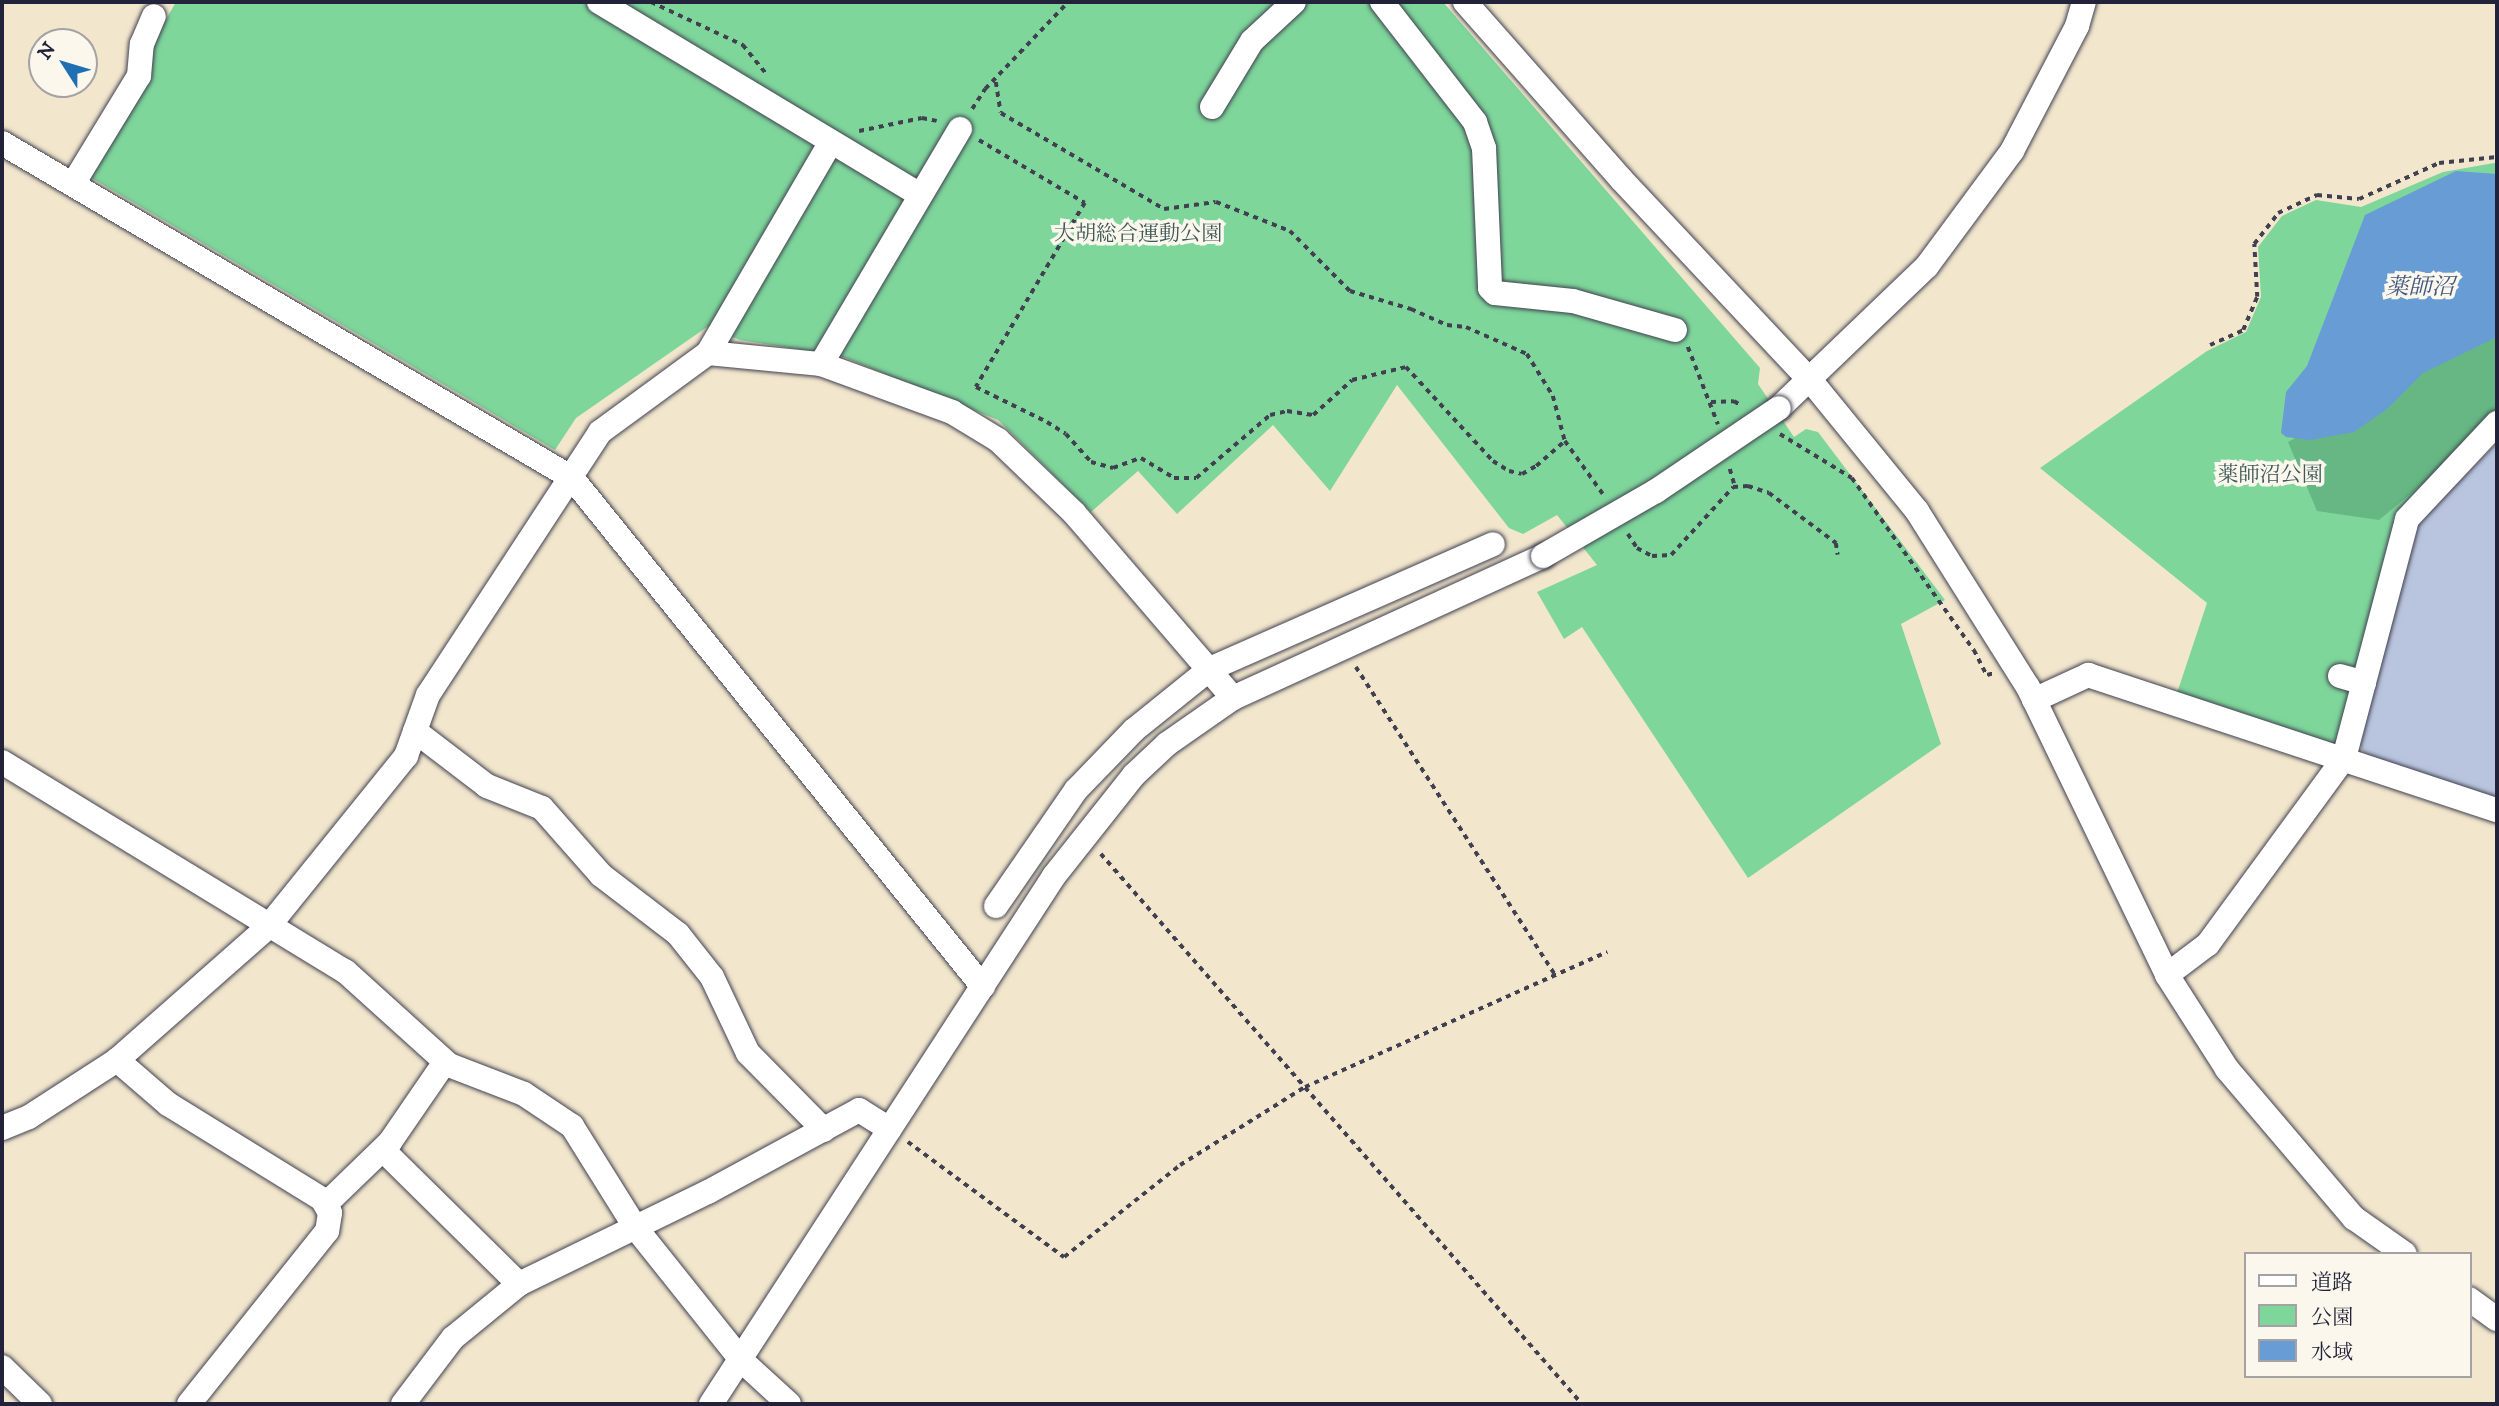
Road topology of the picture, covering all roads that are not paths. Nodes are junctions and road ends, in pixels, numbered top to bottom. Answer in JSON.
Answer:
{"nodes":[{"id":1,"x":599,"y":2,"type":"edge"},
{"id":2,"x":1294,"y":2,"type":"edge"},
{"id":3,"x":1382,"y":2,"type":"edge"},
{"id":4,"x":1465,"y":2,"type":"edge"},
{"id":5,"x":2084,"y":2,"type":"edge"},
{"id":6,"x":154,"y":16,"type":"dead end"},
{"id":7,"x":1212,"y":107,"type":"dead end"},
{"id":8,"x":960,"y":129,"type":"road end"},
{"id":9,"x":2,"y":143,"type":"edge"},
{"id":10,"x":830,"y":143,"type":"junction"},
{"id":11,"x":73,"y":184,"type":"junction"},
{"id":12,"x":918,"y":194,"type":"junction"},
{"id":13,"x":1675,"y":330,"type":"road end"},
{"id":14,"x":708,"y":354,"type":"junction"},
{"id":15,"x":821,"y":364,"type":"junction"},
{"id":16,"x":1811,"y":381,"type":"junction"},
{"id":17,"x":2497,"y":423,"type":"edge"},
{"id":18,"x":572,"y":478,"type":"junction"},
{"id":19,"x":1493,"y":544,"type":"dead end"},
{"id":20,"x":1401,"y":587,"type":"junction"},
{"id":21,"x":1414,"y":614,"type":"junction"},
{"id":22,"x":1210,"y":669,"type":"junction"},
{"id":23,"x":1233,"y":698,"type":"junction"},
{"id":24,"x":2034,"y":700,"type":"junction"},
{"id":25,"x":415,"y":731,"type":"junction"},
{"id":26,"x":2344,"y":758,"type":"junction"},
{"id":27,"x":2,"y":762,"type":"edge"},
{"id":28,"x":1076,"y":790,"type":"junction"},
{"id":29,"x":1102,"y":810,"type":"junction"},
{"id":30,"x":2497,"y":810,"type":"edge"},
{"id":31,"x":1030,"y":859,"type":"junction"},
{"id":32,"x":1054,"y":876,"type":"junction"},
{"id":33,"x":996,"y":906,"type":"dead end"},
{"id":34,"x":268,"y":927,"type":"junction"},
{"id":35,"x":2167,"y":975,"type":"junction"},
{"id":36,"x":982,"y":987,"type":"junction"},
{"id":37,"x":117,"y":1060,"type":"junction"},
{"id":38,"x":445,"y":1062,"type":"junction"},
{"id":39,"x":2,"y":1128,"type":"edge"},
{"id":40,"x":889,"y":1129,"type":"junction"},
{"id":41,"x":824,"y":1130,"type":"junction"},
{"id":42,"x":383,"y":1150,"type":"junction"},
{"id":43,"x":327,"y":1203,"type":"junction"},
{"id":44,"x":635,"y":1227,"type":"junction"},
{"id":45,"x":2402,"y":1252,"type":"edge"},
{"id":46,"x":519,"y":1284,"type":"junction"},
{"id":47,"x":2471,"y":1300,"type":"edge"},
{"id":48,"x":2497,"y":1319,"type":"edge"},
{"id":49,"x":741,"y":1360,"type":"junction"},
{"id":50,"x":2,"y":1367,"type":"edge"},
{"id":51,"x":40,"y":1404,"type":"edge"},
{"id":52,"x":189,"y":1404,"type":"edge"},
{"id":53,"x":402,"y":1404,"type":"edge"},
{"id":54,"x":711,"y":1404,"type":"edge"},
{"id":55,"x":789,"y":1404,"type":"edge"}],
"edges":[{"from":1,"to":10,"type":"street"},
{"from":2,"to":7,"type":"street"},
{"from":3,"to":13,"type":"street"},
{"from":4,"to":16,"type":"street"},
{"from":5,"to":16,"type":"street"},
{"from":6,"to":11,"type":"street"},
{"from":8,"to":12,"type":"street"},
{"from":9,"to":11,"type":"street"},
{"from":10,"to":12,"type":"street"},
{"from":10,"to":14,"type":"street"},
{"from":11,"to":18,"type":"street"},
{"from":12,"to":15,"type":"street"},
{"from":14,"to":15,"type":"street"},
{"from":14,"to":18,"type":"street"},
{"from":15,"to":22,"type":"street"},
{"from":16,"to":21,"type":"street","bridge":true},
{"from":16,"to":24,"type":"street"},
{"from":17,"to":26,"type":"street"},
{"from":18,"to":25,"type":"street"},
{"from":18,"to":36,"type":"street"},
{"from":19,"to":20,"type":"street"},
{"from":20,"to":21,"type":"street"},
{"from":20,"to":22,"type":"street"},
{"from":21,"to":23,"type":"street"},
{"from":22,"to":23,"type":"street"},
{"from":22,"to":28,"type":"street"},
{"from":23,"to":29,"type":"street"},
{"from":24,"to":26,"type":"street"},
{"from":24,"to":35,"type":"street"},
{"from":25,"to":34,"type":"street"},
{"from":25,"to":41,"type":"street"},
{"from":26,"to":30,"type":"street"},
{"from":26,"to":35,"type":"street"},
{"from":27,"to":34,"type":"street"},
{"from":28,"to":29,"type":"street"},
{"from":28,"to":31,"type":"street"},
{"from":29,"to":32,"type":"street"},
{"from":31,"to":32,"type":"street"},
{"from":31,"to":33,"type":"street"},
{"from":32,"to":36,"type":"street"},
{"from":34,"to":37,"type":"street"},
{"from":34,"to":38,"type":"street"},
{"from":35,"to":45,"type":"street"},
{"from":36,"to":40,"type":"street"},
{"from":37,"to":39,"type":"street"},
{"from":37,"to":43,"type":"street"},
{"from":38,"to":42,"type":"street"},
{"from":38,"to":44,"type":"street"},
{"from":40,"to":41,"type":"street"},
{"from":40,"to":49,"type":"street"},
{"from":41,"to":44,"type":"street"},
{"from":42,"to":43,"type":"street"},
{"from":42,"to":46,"type":"street"},
{"from":43,"to":52,"type":"street"},
{"from":44,"to":46,"type":"street"},
{"from":44,"to":49,"type":"street"},
{"from":46,"to":53,"type":"street"},
{"from":47,"to":48,"type":"street"},
{"from":49,"to":54,"type":"street"},
{"from":49,"to":55,"type":"street"},
{"from":50,"to":51,"type":"street"}]}
